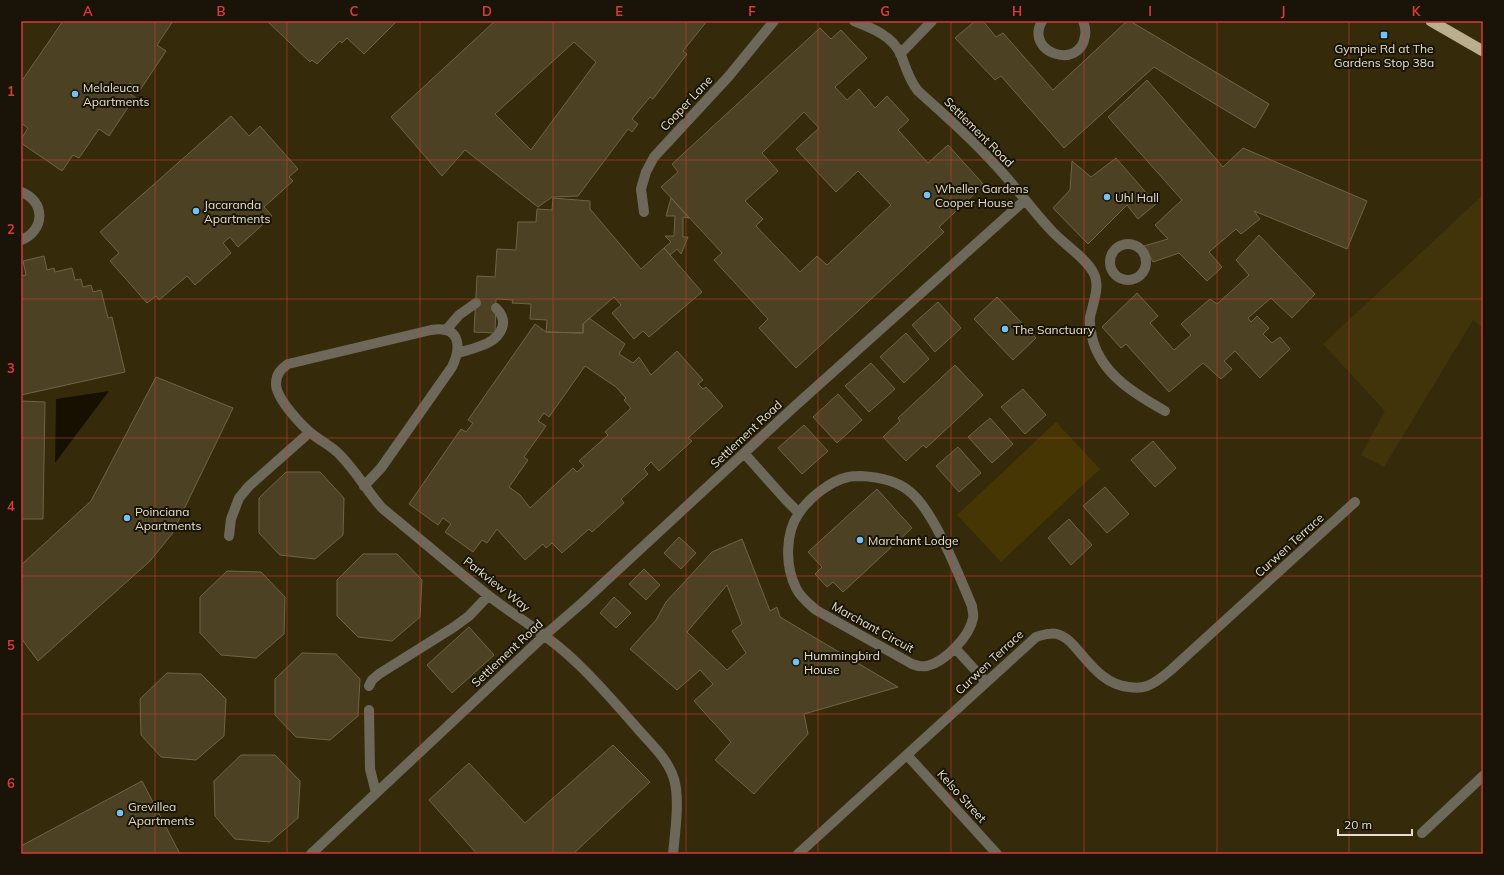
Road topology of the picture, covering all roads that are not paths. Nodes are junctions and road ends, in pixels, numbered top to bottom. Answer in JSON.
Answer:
{"nodes":[{"id":1,"x":774,"y":21,"type":"edge"},
{"id":2,"x":854,"y":21,"type":"edge"},
{"id":3,"x":932,"y":21,"type":"edge"},
{"id":4,"x":1083,"y":21,"type":"edge"},
{"id":5,"x":1431,"y":21,"type":"edge"},
{"id":6,"x":1040,"y":22,"type":"edge"},
{"id":7,"x":1483,"y":51,"type":"edge"},
{"id":8,"x":900,"y":54,"type":"junction"},
{"id":9,"x":21,"y":192,"type":"edge"},
{"id":10,"x":1025,"y":200,"type":"junction"},
{"id":11,"x":644,"y":212,"type":"dead end"},
{"id":12,"x":21,"y":240,"type":"edge"},
{"id":13,"x":1110,"y":266,"type":"dead end"},
{"id":14,"x":1094,"y":273,"type":"junction"},
{"id":15,"x":476,"y":303,"type":"dead end"},
{"id":16,"x":496,"y":308,"type":"dead end"},
{"id":17,"x":446,"y":330,"type":"junction"},
{"id":18,"x":458,"y":353,"type":"junction"},
{"id":19,"x":1165,"y":411,"type":"dead end"},
{"id":20,"x":310,"y":432,"type":"junction"},
{"id":21,"x":744,"y":453,"type":"junction"},
{"id":22,"x":364,"y":486,"type":"junction"},
{"id":23,"x":1355,"y":502,"type":"dead end"},
{"id":24,"x":799,"y":513,"type":"junction"},
{"id":25,"x":229,"y":536,"type":"dead end"},
{"id":26,"x":488,"y":596,"type":"junction"},
{"id":27,"x":545,"y":635,"type":"junction"},
{"id":28,"x":955,"y":648,"type":"junction"},
{"id":29,"x":986,"y":682,"type":"junction"},
{"id":30,"x":369,"y":686,"type":"dead end"},
{"id":31,"x":369,"y":710,"type":"dead end"},
{"id":32,"x":907,"y":756,"type":"junction"},
{"id":33,"x":1483,"y":776,"type":"edge"},
{"id":34,"x":376,"y":793,"type":"junction"},
{"id":35,"x":1422,"y":833,"type":"dead end"},
{"id":36,"x":311,"y":854,"type":"edge"},
{"id":37,"x":673,"y":854,"type":"edge"},
{"id":38,"x":798,"y":854,"type":"edge"},
{"id":39,"x":997,"y":854,"type":"edge"}],
"edges":[{"from":1,"to":11,"type":"street","name":"Cooper Lane"},
{"from":2,"to":8,"type":"street","name":"Settlement Road"},
{"from":3,"to":8,"type":"street"},
{"from":4,"to":6,"type":"street"},
{"from":5,"to":7,"type":"highway"},
{"from":8,"to":10,"type":"street","name":"Settlement Road"},
{"from":9,"to":12,"type":"street"},
{"from":10,"to":14,"type":"street"},
{"from":10,"to":21,"type":"street","name":"Settlement Road"},
{"from":13,"to":14,"type":"street"},
{"from":14,"to":19,"type":"street"},
{"from":15,"to":17,"type":"street"},
{"from":16,"to":18,"type":"street"},
{"from":17,"to":18,"type":"street"},
{"from":17,"to":20,"type":"street","name":"Parkview Way"},
{"from":18,"to":22,"type":"street"},
{"from":20,"to":22,"type":"street","name":"Parkview Way"},
{"from":20,"to":25,"type":"street"},
{"from":21,"to":24,"type":"street"},
{"from":21,"to":27,"type":"street","name":"Settlement Road"},
{"from":22,"to":26,"type":"street","name":"Parkview Way"},
{"from":23,"to":29,"type":"street","name":"Curwen Terrace"},
{"from":24,"to":28,"type":"street","name":"Marchant Circuit"},
{"from":24,"to":28,"type":"street","name":"Marchant Circuit"},
{"from":26,"to":27,"type":"street","name":"Parkview Way"},
{"from":26,"to":30,"type":"street"},
{"from":27,"to":34,"type":"street","name":"Settlement Road"},
{"from":27,"to":37,"type":"street","name":"Parkview Way"},
{"from":28,"to":29,"type":"street"},
{"from":29,"to":32,"type":"street","name":"Curwen Terrace"},
{"from":31,"to":34,"type":"street"},
{"from":32,"to":38,"type":"street","name":"Curwen Terrace"},
{"from":32,"to":39,"type":"street","name":"Kelso Street"},
{"from":33,"to":35,"type":"street"},
{"from":34,"to":36,"type":"street","name":"Settlement Road"}]}
